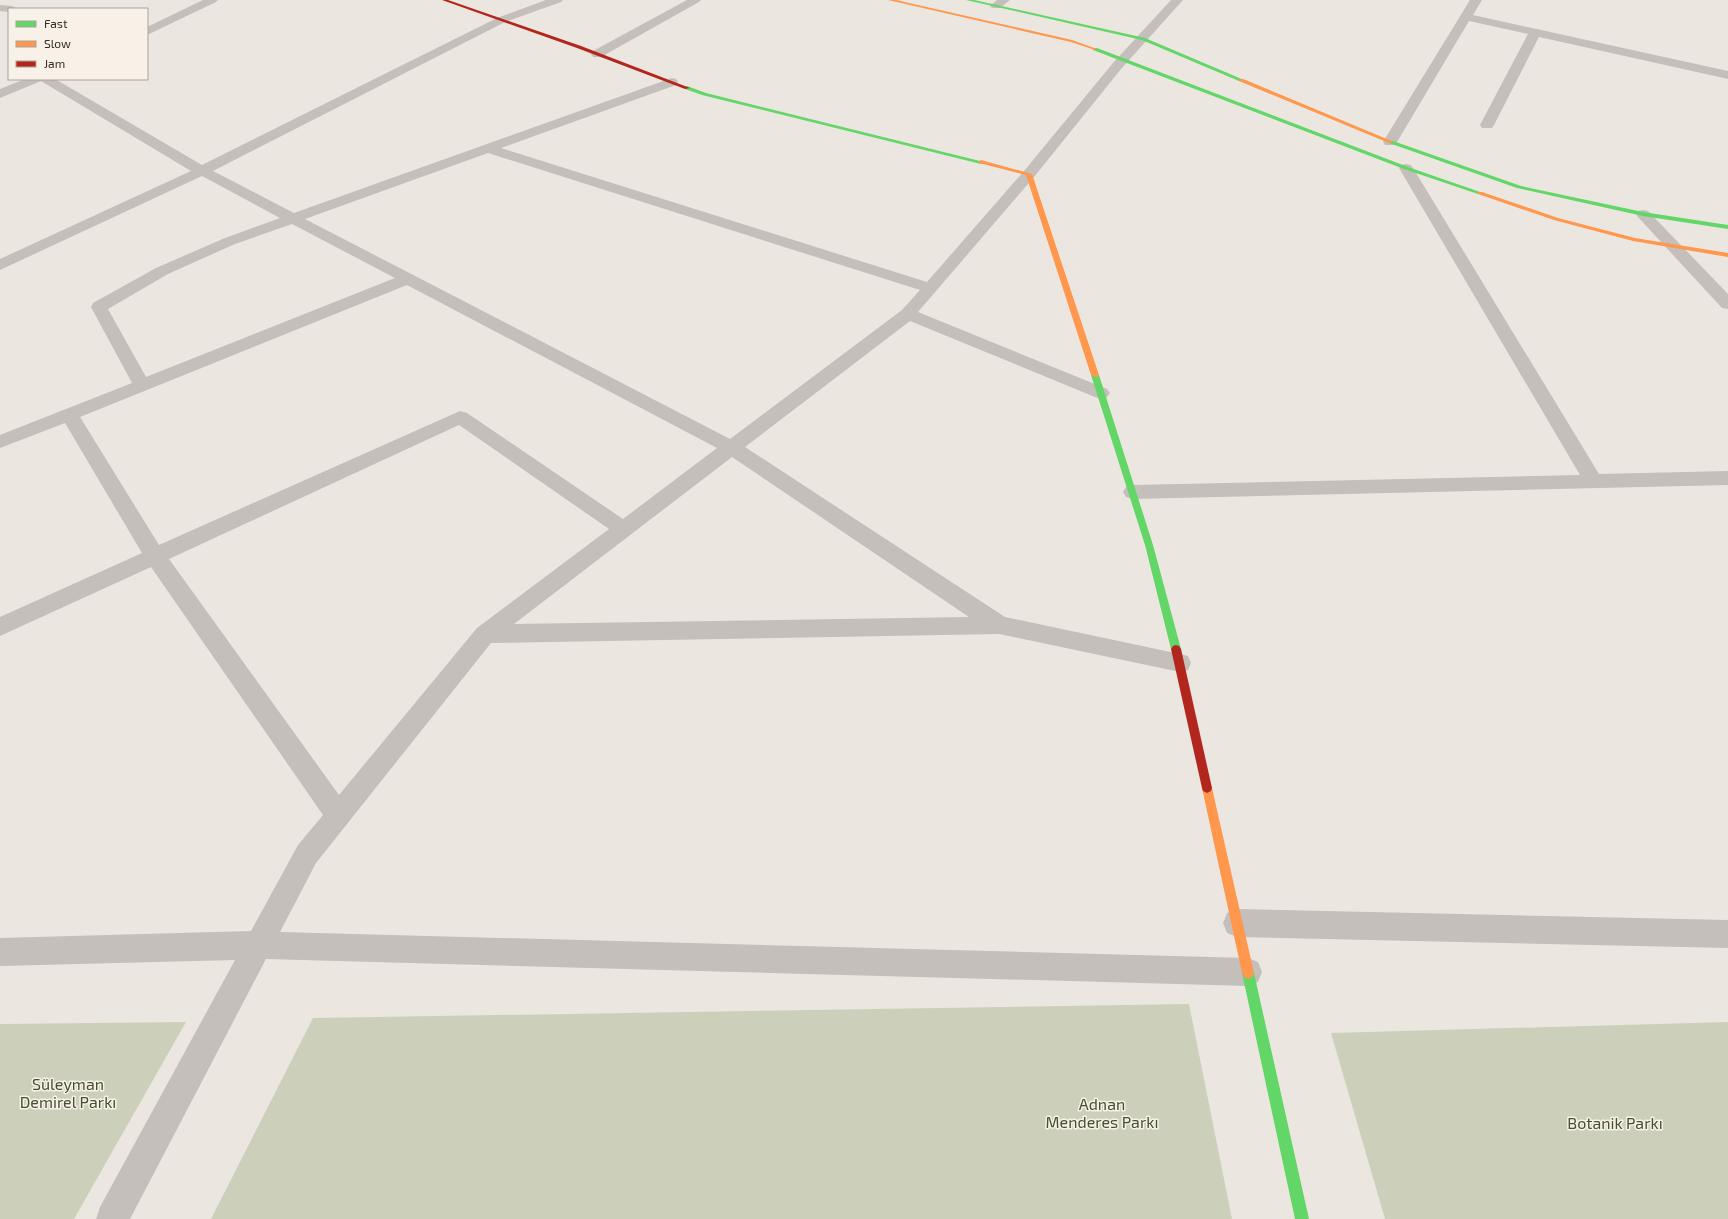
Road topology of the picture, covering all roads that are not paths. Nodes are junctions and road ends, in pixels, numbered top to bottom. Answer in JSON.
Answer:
{"nodes":[{"id":1,"x":212,"y":0,"type":"edge"},
{"id":2,"x":444,"y":0,"type":"edge"},
{"id":3,"x":556,"y":0,"type":"edge"},
{"id":4,"x":695,"y":0,"type":"edge"},
{"id":5,"x":890,"y":0,"type":"edge"},
{"id":6,"x":968,"y":0,"type":"edge"},
{"id":7,"x":1178,"y":0,"type":"edge"},
{"id":8,"x":1476,"y":0,"type":"edge"},
{"id":9,"x":1000,"y":3,"type":"edge"},
{"id":10,"x":1466,"y":17,"type":"junction"},
{"id":11,"x":501,"y":20,"type":"junction"},
{"id":12,"x":148,"y":22,"type":"edge"},
{"id":13,"x":163,"y":24,"type":"junction"},
{"id":14,"x":148,"y":31,"type":"edge"},
{"id":15,"x":1535,"y":32,"type":"junction"},
{"id":16,"x":1143,"y":39,"type":"junction"},
{"id":17,"x":597,"y":54,"type":"junction"},
{"id":18,"x":1124,"y":58,"type":"junction"},
{"id":19,"x":1728,"y":75,"type":"edge"},
{"id":20,"x":34,"y":80,"type":"edge"},
{"id":21,"x":48,"y":80,"type":"edge"},
{"id":22,"x":672,"y":82,"type":"junction"},
{"id":23,"x":0,"y":94,"type":"edge"},
{"id":24,"x":1487,"y":125,"type":"dead end"},
{"id":25,"x":1390,"y":142,"type":"junction"},
{"id":26,"x":489,"y":148,"type":"junction"},
{"id":27,"x":1406,"y":168,"type":"junction"},
{"id":28,"x":202,"y":171,"type":"junction"},
{"id":29,"x":1029,"y":174,"type":"junction"},
{"id":30,"x":1643,"y":214,"type":"junction"},
{"id":31,"x":294,"y":219,"type":"junction"},
{"id":32,"x":1728,"y":227,"type":"edge"},
{"id":33,"x":1674,"y":247,"type":"junction"},
{"id":34,"x":1728,"y":255,"type":"edge"},
{"id":35,"x":0,"y":265,"type":"edge"},
{"id":36,"x":408,"y":279,"type":"junction"},
{"id":37,"x":929,"y":288,"type":"junction"},
{"id":38,"x":1728,"y":304,"type":"edge"},
{"id":39,"x":908,"y":314,"type":"junction"},
{"id":40,"x":142,"y":385,"type":"junction"},
{"id":41,"x":1101,"y":393,"type":"junction"},
{"id":42,"x":70,"y":414,"type":"junction"},
{"id":43,"x":0,"y":442,"type":"edge"},
{"id":44,"x":732,"y":448,"type":"junction"},
{"id":45,"x":1728,"y":478,"type":"edge"},
{"id":46,"x":1594,"y":482,"type":"junction"},
{"id":47,"x":1134,"y":492,"type":"junction"},
{"id":48,"x":623,"y":529,"type":"junction"},
{"id":49,"x":155,"y":556,"type":"junction"},
{"id":50,"x":999,"y":625,"type":"junction"},
{"id":51,"x":0,"y":627,"type":"edge"},
{"id":52,"x":485,"y":634,"type":"junction"},
{"id":53,"x":1180,"y":663,"type":"junction"},
{"id":54,"x":338,"y":815,"type":"junction"},
{"id":55,"x":1237,"y":923,"type":"junction"},
{"id":56,"x":1728,"y":934,"type":"edge"},
{"id":57,"x":257,"y":945,"type":"junction"},
{"id":58,"x":0,"y":952,"type":"edge"},
{"id":59,"x":1248,"y":972,"type":"junction"},
{"id":60,"x":112,"y":1219,"type":"edge"},
{"id":61,"x":1302,"y":1219,"type":"edge"}],
"edges":[{"from":1,"to":13,"type":"street"},
{"from":2,"to":11,"type":"street"},
{"from":3,"to":11,"type":"street"},
{"from":4,"to":17,"type":"street"},
{"from":5,"to":18,"type":"street"},
{"from":6,"to":9,"type":"street"},
{"from":7,"to":16,"type":"street"},
{"from":8,"to":10,"type":"street"},
{"from":9,"to":16,"type":"street"},
{"from":10,"to":15,"type":"street"},
{"from":10,"to":25,"type":"street"},
{"from":11,"to":17,"type":"street"},
{"from":11,"to":28,"type":"street"},
{"from":12,"to":13,"type":"street"},
{"from":13,"to":14,"type":"street"},
{"from":15,"to":19,"type":"street"},
{"from":15,"to":24,"type":"street"},
{"from":16,"to":18,"type":"street"},
{"from":16,"to":25,"type":"street"},
{"from":17,"to":22,"type":"street"},
{"from":18,"to":27,"type":"street"},
{"from":18,"to":29,"type":"street"},
{"from":20,"to":23,"type":"street"},
{"from":21,"to":28,"type":"street"},
{"from":22,"to":26,"type":"street"},
{"from":22,"to":29,"type":"street"},
{"from":25,"to":30,"type":"street"},
{"from":26,"to":31,"type":"street"},
{"from":26,"to":37,"type":"street"},
{"from":27,"to":33,"type":"street"},
{"from":27,"to":46,"type":"street"},
{"from":28,"to":31,"type":"street"},
{"from":28,"to":35,"type":"street"},
{"from":29,"to":37,"type":"street"},
{"from":29,"to":41,"type":"street"},
{"from":30,"to":32,"type":"street"},
{"from":30,"to":33,"type":"street"},
{"from":31,"to":36,"type":"street"},
{"from":31,"to":40,"type":"street"},
{"from":33,"to":34,"type":"street"},
{"from":33,"to":38,"type":"street"},
{"from":36,"to":40,"type":"street"},
{"from":36,"to":44,"type":"street"},
{"from":37,"to":39,"type":"street"},
{"from":39,"to":41,"type":"street"},
{"from":39,"to":44,"type":"street"},
{"from":40,"to":42,"type":"street"},
{"from":41,"to":47,"type":"street"},
{"from":42,"to":43,"type":"street"},
{"from":42,"to":49,"type":"street"},
{"from":44,"to":48,"type":"street"},
{"from":44,"to":50,"type":"street"},
{"from":45,"to":46,"type":"street"},
{"from":46,"to":47,"type":"street"},
{"from":47,"to":53,"type":"street"},
{"from":48,"to":49,"type":"street"},
{"from":48,"to":52,"type":"street"},
{"from":49,"to":51,"type":"street"},
{"from":49,"to":54,"type":"street"},
{"from":50,"to":52,"type":"street"},
{"from":50,"to":53,"type":"street"},
{"from":52,"to":54,"type":"street"},
{"from":53,"to":55,"type":"street"},
{"from":54,"to":57,"type":"street"},
{"from":55,"to":56,"type":"street"},
{"from":55,"to":59,"type":"street"},
{"from":57,"to":58,"type":"street"},
{"from":57,"to":59,"type":"street"},
{"from":57,"to":60,"type":"street"},
{"from":59,"to":61,"type":"street"}]}
